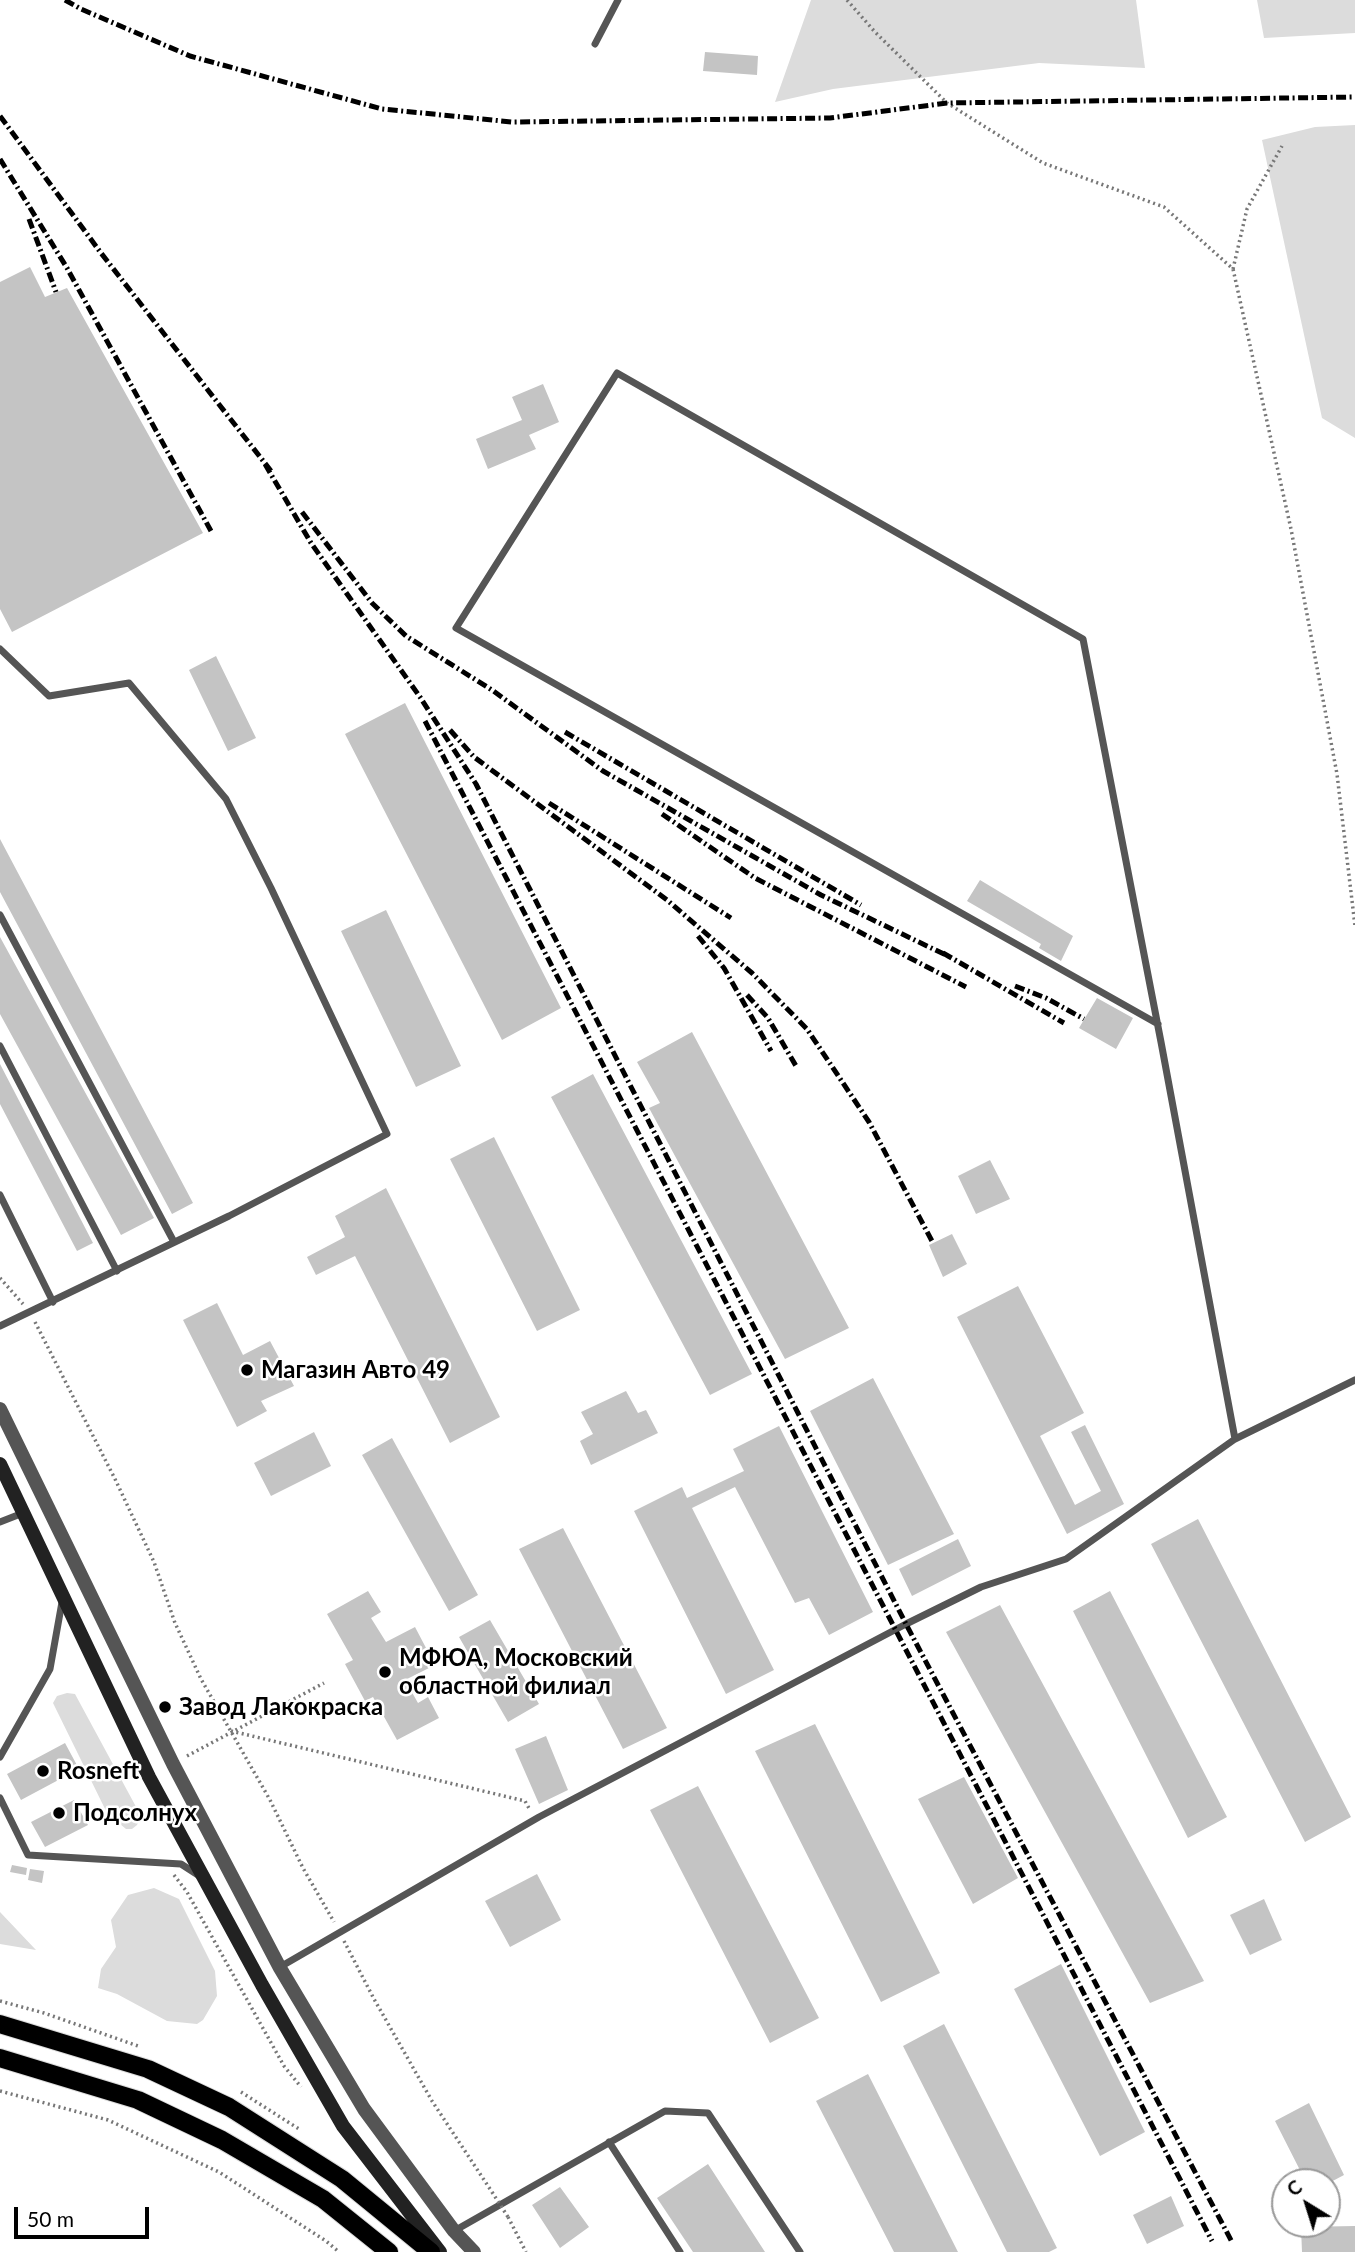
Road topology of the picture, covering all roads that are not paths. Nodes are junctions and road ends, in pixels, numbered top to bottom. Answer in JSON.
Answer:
{"nodes":[{"id":1,"x":618,"y":0,"type":"edge"},
{"id":2,"x":595,"y":44,"type":"dead end"},
{"id":3,"x":0,"y":649,"type":"edge"},
{"id":4,"x":0,"y":915,"type":"edge"},
{"id":5,"x":1158,"y":1024,"type":"junction"},
{"id":6,"x":0,"y":1046,"type":"edge"},
{"id":7,"x":0,"y":1195,"type":"edge"},
{"id":8,"x":174,"y":1242,"type":"junction"},
{"id":9,"x":117,"y":1271,"type":"junction"},
{"id":10,"x":52,"y":1302,"type":"junction"},
{"id":11,"x":0,"y":1326,"type":"edge"},
{"id":12,"x":1355,"y":1380,"type":"edge"},
{"id":13,"x":0,"y":1409,"type":"edge"},
{"id":14,"x":1234,"y":1439,"type":"junction"},
{"id":15,"x":0,"y":1464,"type":"edge"},
{"id":16,"x":23,"y":1513,"type":"junction"},
{"id":17,"x":0,"y":1522,"type":"edge"},
{"id":18,"x":63,"y":1597,"type":"junction"},
{"id":19,"x":0,"y":1757,"type":"edge"},
{"id":20,"x":0,"y":1798,"type":"edge"},
{"id":21,"x":204,"y":1879,"type":"junction"},
{"id":22,"x":279,"y":1968,"type":"junction"},
{"id":23,"x":0,"y":2024,"type":"edge"},
{"id":24,"x":0,"y":2058,"type":"edge"},
{"id":25,"x":609,"y":2142,"type":"junction"},
{"id":26,"x":454,"y":2231,"type":"junction"},
{"id":27,"x":389,"y":2252,"type":"edge"},
{"id":28,"x":431,"y":2252,"type":"edge"},
{"id":29,"x":440,"y":2252,"type":"edge"},
{"id":30,"x":474,"y":2252,"type":"edge"},
{"id":31,"x":680,"y":2252,"type":"edge"},
{"id":32,"x":800,"y":2252,"type":"edge"}],
"edges":[{"from":1,"to":2,"type":"lane"},
{"from":3,"to":8,"type":"lane"},
{"from":4,"to":8,"type":"lane"},
{"from":5,"to":5,"type":"lane"},
{"from":5,"to":14,"type":"lane"},
{"from":6,"to":9,"type":"lane"},
{"from":7,"to":10,"type":"lane"},
{"from":8,"to":9,"type":"lane"},
{"from":9,"to":10,"type":"lane"},
{"from":10,"to":11,"type":"lane"},
{"from":12,"to":14,"type":"lane"},
{"from":13,"to":22,"type":"street"},
{"from":14,"to":22,"type":"lane"},
{"from":15,"to":16,"type":"main road"},
{"from":16,"to":17,"type":"lane"},
{"from":16,"to":18,"type":"main road"},
{"from":18,"to":19,"type":"lane"},
{"from":18,"to":21,"type":"main road"},
{"from":20,"to":21,"type":"lane"},
{"from":21,"to":29,"type":"main road"},
{"from":22,"to":26,"type":"street"},
{"from":23,"to":28,"type":"main road"},
{"from":24,"to":27,"type":"main road"},
{"from":25,"to":26,"type":"lane"},
{"from":25,"to":31,"type":"lane"},
{"from":25,"to":32,"type":"lane"},
{"from":26,"to":30,"type":"street"}]}
